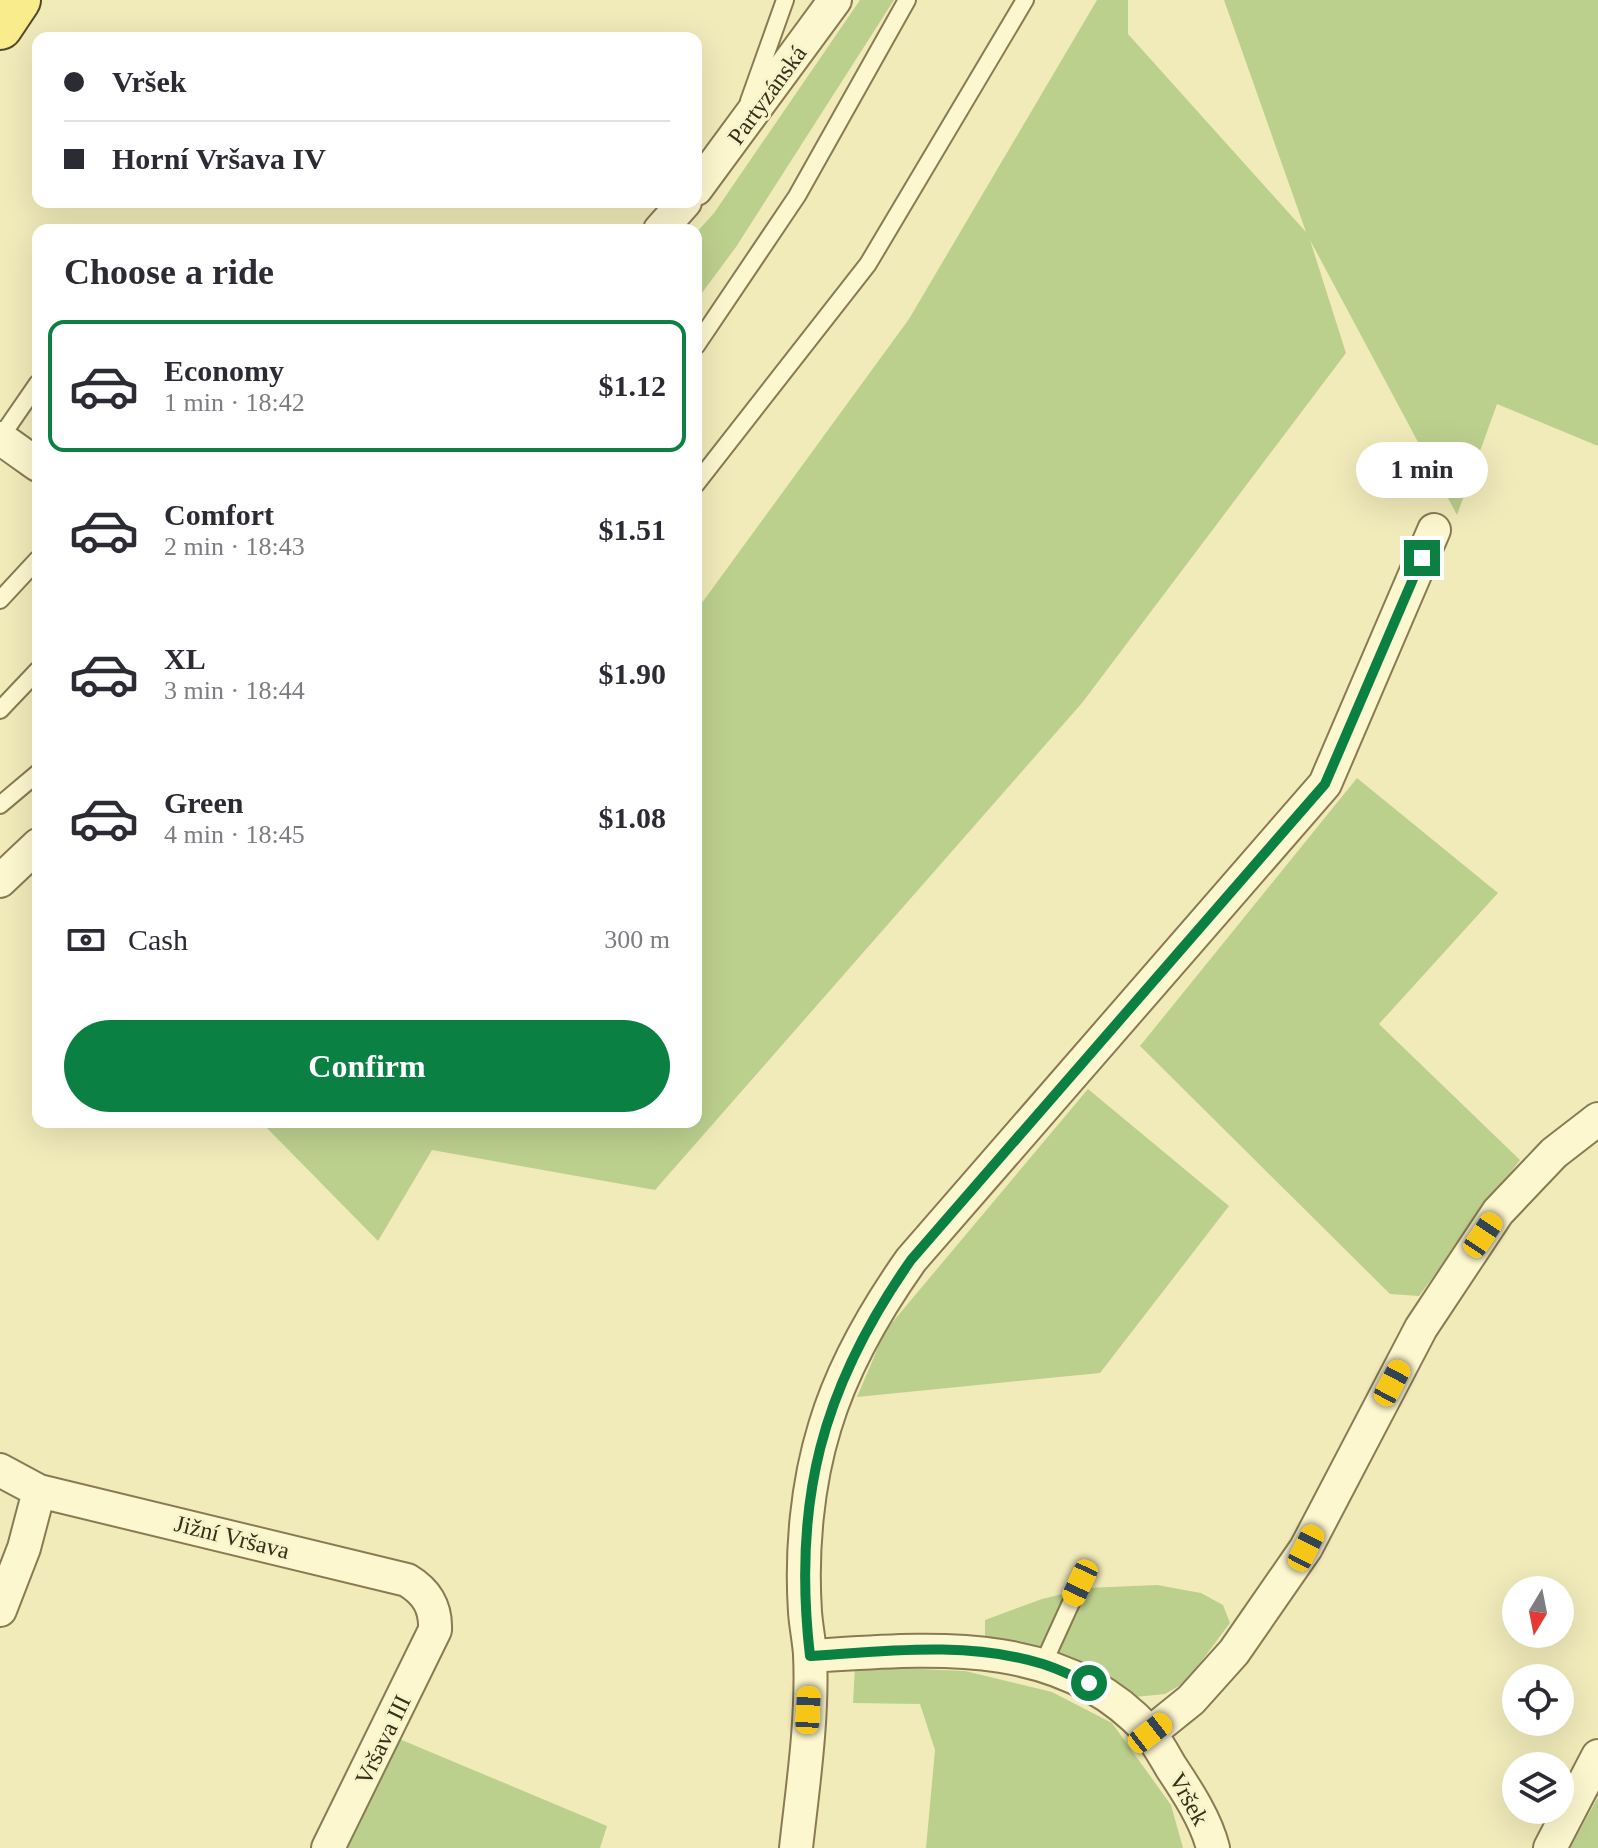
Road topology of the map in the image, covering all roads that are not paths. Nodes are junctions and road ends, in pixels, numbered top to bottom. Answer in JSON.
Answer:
{"nodes":[{"id":1,"x":18,"y":0,"type":"edge"},
{"id":2,"x":785,"y":0,"type":"edge"},
{"id":3,"x":835,"y":0,"type":"edge"},
{"id":4,"x":907,"y":0,"type":"edge"},
{"id":5,"x":1025,"y":0,"type":"edge"},
{"id":6,"x":0,"y":27,"type":"edge"},
{"id":7,"x":735,"y":140,"type":"junction"},
{"id":8,"x":702,"y":181,"type":"edge"},
{"id":9,"x":680,"y":208,"type":"edge"},
{"id":10,"x":665,"y":224,"type":"edge"},
{"id":11,"x":702,"y":337,"type":"edge"},
{"id":12,"x":32,"y":405,"type":"edge"},
{"id":13,"x":20,"y":448,"type":"edge"},
{"id":14,"x":702,"y":476,"type":"edge"},
{"id":15,"x":1434,"y":530,"type":"dead end"},
{"id":16,"x":32,"y":565,"type":"edge"},
{"id":17,"x":0,"y":600,"type":"edge"},
{"id":18,"x":32,"y":676,"type":"edge"},
{"id":19,"x":0,"y":710,"type":"edge"},
{"id":20,"x":32,"y":778,"type":"edge"},
{"id":21,"x":0,"y":805,"type":"edge"},
{"id":22,"x":32,"y":849,"type":"edge"},
{"id":23,"x":4,"y":870,"type":"edge"},
{"id":24,"x":1598,"y":1119,"type":"edge"},
{"id":25,"x":0,"y":1470,"type":"edge"},
{"id":26,"x":39,"y":1491,"type":"junction"},
{"id":27,"x":1080,"y":1583,"type":"dead end"},
{"id":28,"x":0,"y":1610,"type":"edge"},
{"id":29,"x":435,"y":1630,"type":"joint"},
{"id":30,"x":810,"y":1656,"type":"junction"},
{"id":31,"x":1043,"y":1664,"type":"junction"},
{"id":32,"x":1150,"y":1733,"type":"junction"},
{"id":33,"x":1598,"y":1756,"type":"edge"},
{"id":34,"x":328,"y":1848,"type":"edge"},
{"id":35,"x":796,"y":1848,"type":"edge"},
{"id":36,"x":1213,"y":1848,"type":"edge"},
{"id":37,"x":1550,"y":1848,"type":"edge"}],
"edges":[{"from":1,"to":6,"type":"main road"},
{"from":2,"to":7,"type":"lane"},
{"from":3,"to":7,"type":"street","name":"Partyzánská"},
{"from":4,"to":11,"type":"lane"},
{"from":5,"to":14,"type":"lane"},
{"from":7,"to":8,"type":"street","name":"Partyzánská"},
{"from":9,"to":10,"type":"street"},
{"from":12,"to":13,"type":"lane"},
{"from":15,"to":30,"type":"street"},
{"from":16,"to":17,"type":"lane"},
{"from":18,"to":19,"type":"lane"},
{"from":20,"to":21,"type":"lane"},
{"from":22,"to":23,"type":"street"},
{"from":24,"to":32,"type":"street"},
{"from":25,"to":26,"type":"street","name":"Jižní Vršava"},
{"from":26,"to":28,"type":"street"},
{"from":26,"to":29,"type":"street","name":"Jižní Vršava"},
{"from":27,"to":31,"type":"lane"},
{"from":29,"to":34,"type":"street","name":"Vršava III"},
{"from":30,"to":31,"type":"street","name":"Vršek"},
{"from":30,"to":35,"type":"street"},
{"from":31,"to":32,"type":"street","name":"Vršek"},
{"from":32,"to":36,"type":"street","name":"Vršek"},
{"from":33,"to":37,"type":"street"}]}
